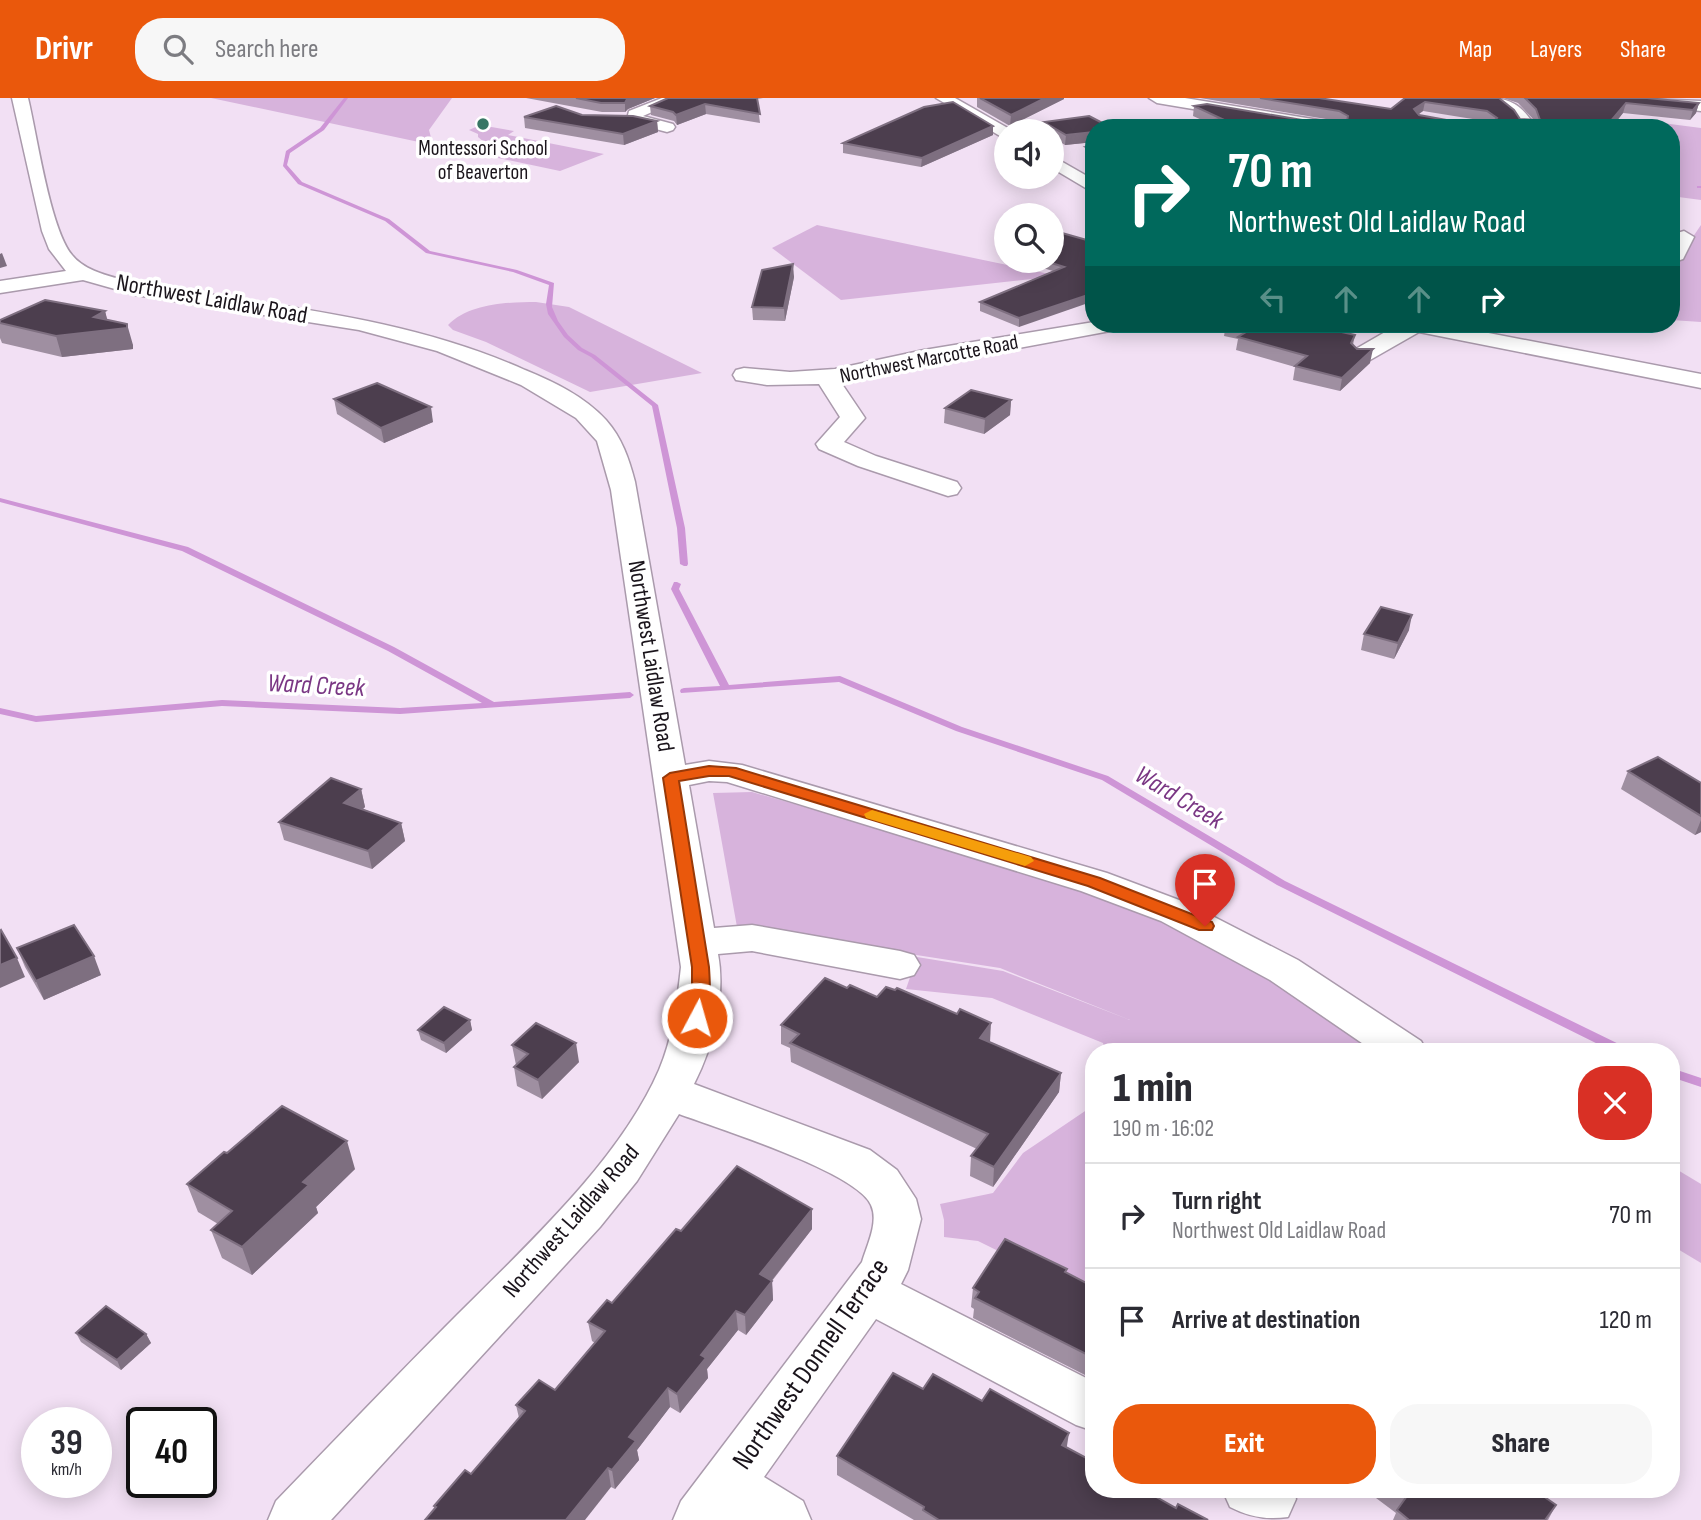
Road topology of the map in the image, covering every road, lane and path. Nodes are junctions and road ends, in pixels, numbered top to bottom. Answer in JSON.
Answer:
{"nodes":[{"id":1,"x":20,"y":98,"type":"edge"},
{"id":2,"x":676,"y":98,"type":"edge"},
{"id":3,"x":944,"y":98,"type":"edge"},
{"id":4,"x":1157,"y":98,"type":"edge"},
{"id":5,"x":1495,"y":98,"type":"edge"},
{"id":6,"x":1626,"y":98,"type":"edge"},
{"id":7,"x":1301,"y":103,"type":"edge"},
{"id":8,"x":1701,"y":106,"type":"edge"},
{"id":9,"x":1279,"y":118,"type":"junction"},
{"id":10,"x":1285,"y":119,"type":"edge"},
{"id":11,"x":1522,"y":119,"type":"edge"},
{"id":12,"x":994,"y":126,"type":"edge"},
{"id":13,"x":667,"y":127,"type":"edge"},
{"id":14,"x":1064,"y":169,"type":"edge"},
{"id":15,"x":1085,"y":182,"type":"edge"},
{"id":16,"x":86,"y":274,"type":"junction"},
{"id":17,"x":0,"y":287,"type":"edge"},
{"id":18,"x":1085,"y":329,"type":"edge"},
{"id":19,"x":1398,"y":333,"type":"edge"},
{"id":20,"x":1458,"y":333,"type":"edge"},
{"id":21,"x":1362,"y":355,"type":"edge"},
{"id":22,"x":744,"y":375,"type":"dead end"},
{"id":23,"x":827,"y":378,"type":"junction"},
{"id":24,"x":1701,"y":381,"type":"edge"},
{"id":25,"x":948,"y":488,"type":"dead end"},
{"id":26,"x":670,"y":778,"type":"junction"},
{"id":27,"x":696,"y":943,"type":"junction"},
{"id":28,"x":900,"y":965,"type":"dead end"},
{"id":29,"x":1393,"y":1043,"type":"edge"},
{"id":30,"x":668,"y":1092,"type":"junction"},
{"id":31,"x":868,"y":1291,"type":"junction"},
{"id":32,"x":1085,"y":1403,"type":"edge"},
{"id":33,"x":713,"y":1502,"type":"edge"},
{"id":34,"x":295,"y":1520,"type":"edge"},
{"id":35,"x":784,"y":1520,"type":"edge"}],
"edges":[{"from":1,"to":16,"type":"street","name":"Northwest Laidlaw Road"},
{"from":2,"to":13,"type":"street"},
{"from":3,"to":12,"type":"street"},
{"from":4,"to":9,"type":"street"},
{"from":5,"to":11,"type":"street"},
{"from":6,"to":8,"type":"street"},
{"from":7,"to":9,"type":"street"},
{"from":9,"to":10,"type":"street"},
{"from":14,"to":15,"type":"street"},
{"from":16,"to":17,"type":"street"},
{"from":16,"to":26,"type":"street","name":"Northwest Laidlaw Road"},
{"from":18,"to":23,"type":"street","name":"Northwest Marcotte Road"},
{"from":19,"to":21,"type":"street"},
{"from":20,"to":24,"type":"street"},
{"from":22,"to":23,"type":"street","name":"Northwest Marcotte Road"},
{"from":23,"to":25,"type":"street"},
{"from":26,"to":27,"type":"street","name":"Northwest Laidlaw Road"},
{"from":26,"to":29,"type":"street"},
{"from":27,"to":28,"type":"street"},
{"from":27,"to":30,"type":"street","name":"Northwest Laidlaw Road"},
{"from":30,"to":31,"type":"street","name":"Northwest Donnell Terrace"},
{"from":30,"to":34,"type":"street","name":"Northwest Laidlaw Road"},
{"from":31,"to":32,"type":"street"},
{"from":31,"to":33,"type":"street","name":"Northwest Donnell Terrace"},
{"from":33,"to":35,"type":"street"}]}
